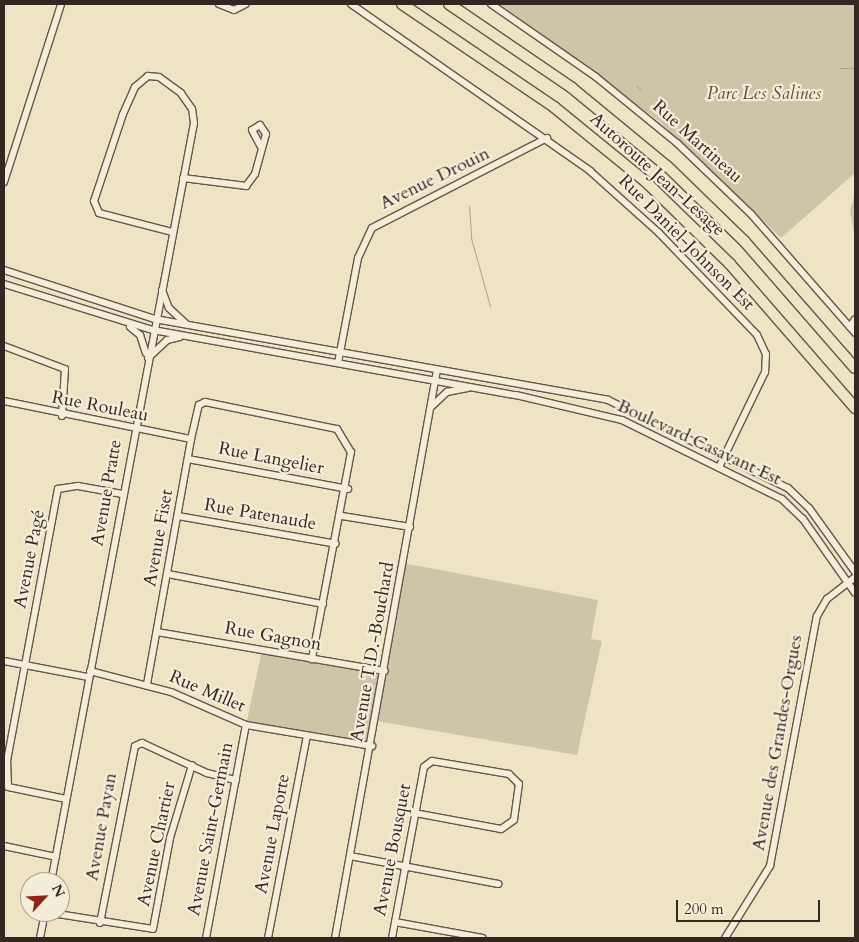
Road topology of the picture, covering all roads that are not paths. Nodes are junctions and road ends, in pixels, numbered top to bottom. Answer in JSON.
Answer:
{"nodes":[{"id":1,"x":61,"y":4,"type":"edge"},
{"id":2,"x":219,"y":4,"type":"edge"},
{"id":3,"x":246,"y":4,"type":"edge"},
{"id":4,"x":351,"y":4,"type":"edge"},
{"id":5,"x":402,"y":4,"type":"edge"},
{"id":6,"x":449,"y":4,"type":"edge"},
{"id":7,"x":492,"y":4,"type":"edge"},
{"id":8,"x":547,"y":138,"type":"junction"},
{"id":9,"x":261,"y":147,"type":"dead end"},
{"id":10,"x":183,"y":178,"type":"junction"},
{"id":11,"x":4,"y":182,"type":"edge"},
{"id":12,"x":172,"y":232,"type":"junction"},
{"id":13,"x":5,"y":270,"type":"edge"},
{"id":14,"x":4,"y":284,"type":"edge"},
{"id":15,"x":161,"y":288,"type":"junction"},
{"id":16,"x":155,"y":319,"type":"junction"},
{"id":17,"x":855,"y":319,"type":"edge"},
{"id":18,"x":124,"y":323,"type":"junction"},
{"id":19,"x":185,"y":323,"type":"junction"},
{"id":20,"x":850,"y":326,"type":"junction"},
{"id":21,"x":153,"y":330,"type":"junction"},
{"id":22,"x":855,"y":333,"type":"edge"},
{"id":23,"x":184,"y":337,"type":"junction"},
{"id":24,"x":4,"y":346,"type":"edge"},
{"id":25,"x":339,"y":352,"type":"junction"},
{"id":26,"x":147,"y":359,"type":"junction"},
{"id":27,"x":338,"y":363,"type":"junction"},
{"id":28,"x":855,"y":368,"type":"edge"},
{"id":29,"x":436,"y":370,"type":"junction"},
{"id":30,"x":435,"y":380,"type":"junction"},
{"id":31,"x":471,"y":387,"type":"junction"},
{"id":32,"x":4,"y":402,"type":"edge"},
{"id":33,"x":855,"y":408,"type":"edge"},
{"id":34,"x":430,"y":410,"type":"junction"},
{"id":35,"x":62,"y":416,"type":"junction"},
{"id":36,"x":134,"y":429,"type":"junction"},
{"id":37,"x":192,"y":439,"type":"junction"},
{"id":38,"x":725,"y":455,"type":"junction"},
{"id":39,"x":188,"y":459,"type":"junction"},
{"id":40,"x":719,"y":468,"type":"junction"},
{"id":41,"x":348,"y":489,"type":"junction"},
{"id":42,"x":122,"y":494,"type":"junction"},
{"id":43,"x":178,"y":516,"type":"junction"},
{"id":44,"x":342,"y":516,"type":"junction"},
{"id":45,"x":410,"y":527,"type":"junction"},
{"id":46,"x":336,"y":544,"type":"junction"},
{"id":47,"x":855,"y":572,"type":"edge"},
{"id":48,"x":168,"y":574,"type":"junction"},
{"id":49,"x":855,"y":577,"type":"edge"},
{"id":50,"x":848,"y":583,"type":"junction"},
{"id":51,"x":855,"y":593,"type":"edge"},
{"id":52,"x":323,"y":604,"type":"junction"},
{"id":53,"x":157,"y":632,"type":"junction"},
{"id":54,"x":312,"y":659,"type":"junction"},
{"id":55,"x":4,"y":661,"type":"edge"},
{"id":56,"x":25,"y":665,"type":"junction"},
{"id":57,"x":385,"y":672,"type":"junction"},
{"id":58,"x":89,"y":674,"type":"junction"},
{"id":59,"x":147,"y":684,"type":"junction"},
{"id":60,"x":246,"y":725,"type":"junction"},
{"id":61,"x":307,"y":736,"type":"junction"},
{"id":62,"x":372,"y":746,"type":"junction"},
{"id":63,"x":192,"y":765,"type":"junction"},
{"id":64,"x":236,"y":780,"type":"junction"},
{"id":65,"x":66,"y":799,"type":"junction"},
{"id":66,"x":416,"y":813,"type":"junction"},
{"id":67,"x":4,"y":846,"type":"edge"},
{"id":68,"x":350,"y":856,"type":"junction"},
{"id":69,"x":56,"y":857,"type":"junction"},
{"id":70,"x":405,"y":867,"type":"junction"},
{"id":71,"x":53,"y":872,"type":"edge"},
{"id":72,"x":498,"y":884,"type":"dead end"},
{"id":73,"x":70,"y":917,"type":"edge"},
{"id":74,"x":43,"y":922,"type":"edge"},
{"id":75,"x":100,"y":922,"type":"junction"},
{"id":76,"x":395,"y":922,"type":"junction"},
{"id":77,"x":40,"y":938,"type":"edge"},
{"id":78,"x":206,"y":938,"type":"edge"},
{"id":79,"x":268,"y":938,"type":"edge"},
{"id":80,"x":335,"y":938,"type":"edge"},
{"id":81,"x":392,"y":938,"type":"edge"},
{"id":82,"x":483,"y":938,"type":"edge"},
{"id":83,"x":725,"y":938,"type":"edge"}],
"edges":[{"from":1,"to":11,"type":"street"},
{"from":2,"to":3,"type":"street"},
{"from":4,"to":8,"type":"street","name":"Rue Daniel-Johnson Est"},
{"from":5,"to":33,"type":"highway","name":"Autoroute Jean-Lesage"},
{"from":6,"to":28,"type":"highway","name":"Autoroute Jean-Lesage"},
{"from":7,"to":20,"type":"street","name":"Rue Martineau"},
{"from":8,"to":25,"type":"street","name":"Avenue Drouin"},
{"from":8,"to":38,"type":"street","name":"Rue Daniel-Johnson Est"},
{"from":9,"to":10,"type":"street"},
{"from":10,"to":12,"type":"street","name":"Avenue Pratte"},
{"from":10,"to":12,"type":"street","name":"Avenue Pratte"},
{"from":12,"to":15,"type":"street","name":"Avenue Pratte"},
{"from":13,"to":16,"type":"street","name":"Boulevard Casavant Est"},
{"from":14,"to":18,"type":"street","name":"Boulevard Casavant Est"},
{"from":15,"to":16,"type":"street","name":"Avenue Pratte"},
{"from":15,"to":19,"type":"street"},
{"from":16,"to":19,"type":"street","name":"Boulevard Casavant Est"},
{"from":16,"to":21,"type":"street","name":"Avenue Pratte"},
{"from":17,"to":20,"type":"street"},
{"from":18,"to":21,"type":"street","name":"Boulevard Casavant Est"},
{"from":18,"to":26,"type":"street"},
{"from":19,"to":25,"type":"street","name":"Boulevard Casavant Est"},
{"from":20,"to":22,"type":"street","name":"Rue Martineau"},
{"from":21,"to":23,"type":"street","name":"Boulevard Casavant Est"},
{"from":21,"to":26,"type":"street","name":"Avenue Pratte"},
{"from":23,"to":26,"type":"street"},
{"from":23,"to":27,"type":"street","name":"Boulevard Casavant Est"},
{"from":24,"to":35,"type":"street"},
{"from":25,"to":27,"type":"street"},
{"from":25,"to":29,"type":"street","name":"Boulevard Casavant Est"},
{"from":26,"to":36,"type":"street","name":"Avenue Pratte"},
{"from":27,"to":30,"type":"street","name":"Boulevard Casavant Est"},
{"from":29,"to":30,"type":"street","name":"Avenue T.D.-Bouchard"},
{"from":29,"to":38,"type":"street","name":"Boulevard Casavant Est"},
{"from":30,"to":31,"type":"street","name":"Boulevard Casavant Est"},
{"from":30,"to":34,"type":"street","name":"Avenue T.D.-Bouchard"},
{"from":31,"to":34,"type":"street"},
{"from":31,"to":40,"type":"street","name":"Boulevard Casavant Est"},
{"from":32,"to":35,"type":"street","name":"Rue Rouleau"},
{"from":34,"to":45,"type":"street","name":"Avenue T.D.-Bouchard"},
{"from":35,"to":36,"type":"street","name":"Rue Rouleau"},
{"from":36,"to":37,"type":"street","name":"Rue Rouleau"},
{"from":36,"to":42,"type":"street","name":"Avenue Pratte"},
{"from":37,"to":39,"type":"street","name":"Avenue Fiset"},
{"from":37,"to":41,"type":"street","name":"Avenue Fiset"},
{"from":38,"to":40,"type":"street","name":"Rue Daniel-Johnson Est"},
{"from":38,"to":47,"type":"street","name":"Boulevard Casavant Est"},
{"from":39,"to":41,"type":"street","name":"Rue Langelier"},
{"from":39,"to":43,"type":"street","name":"Avenue Fiset"},
{"from":40,"to":50,"type":"street","name":"Boulevard Casavant Est"},
{"from":41,"to":44,"type":"street"},
{"from":42,"to":56,"type":"street","name":"Avenue Pagé"},
{"from":42,"to":58,"type":"street","name":"Avenue Pratte"},
{"from":43,"to":46,"type":"street","name":"Rue Patenaude"},
{"from":43,"to":48,"type":"street","name":"Avenue Fiset"},
{"from":44,"to":45,"type":"street"},
{"from":44,"to":46,"type":"street"},
{"from":45,"to":57,"type":"street","name":"Avenue T.D.-Bouchard"},
{"from":46,"to":52,"type":"street"},
{"from":48,"to":52,"type":"street"},
{"from":48,"to":53,"type":"street","name":"Avenue Fiset"},
{"from":49,"to":50,"type":"street","name":"Avenue des Grandes-Orgues"},
{"from":50,"to":51,"type":"street","name":"Boulevard Casavant Est"},
{"from":50,"to":83,"type":"street","name":"Avenue des Grandes-Orgues"},
{"from":52,"to":54,"type":"street"},
{"from":53,"to":54,"type":"street","name":"Rue Gagnon"},
{"from":53,"to":59,"type":"street","name":"Avenue Fiset"},
{"from":54,"to":57,"type":"street","name":"Rue Gagnon"},
{"from":55,"to":56,"type":"street","name":"Rue Millet"},
{"from":56,"to":58,"type":"street","name":"Rue Millet"},
{"from":56,"to":65,"type":"street","name":"Avenue Pagé"},
{"from":57,"to":62,"type":"street","name":"Avenue T.D.-Bouchard"},
{"from":58,"to":59,"type":"street","name":"Rue Millet"},
{"from":58,"to":65,"type":"street","name":"Avenue Pratte"},
{"from":59,"to":60,"type":"street","name":"Rue Millet"},
{"from":60,"to":61,"type":"street","name":"Rue Millet"},
{"from":60,"to":64,"type":"street","name":"Avenue Saint-Germain"},
{"from":61,"to":62,"type":"street","name":"Rue Millet"},
{"from":61,"to":79,"type":"street","name":"Avenue Laporte"},
{"from":62,"to":68,"type":"street","name":"Avenue T.D.-Bouchard"},
{"from":63,"to":64,"type":"street"},
{"from":63,"to":75,"type":"street","name":"Avenue Chartier"},
{"from":63,"to":75,"type":"street","name":"Avenue Payan"},
{"from":64,"to":78,"type":"street","name":"Avenue Saint-Germain"},
{"from":65,"to":69,"type":"street","name":"Avenue Pratte"},
{"from":66,"to":66,"type":"street","name":"Avenue Bousquet"},
{"from":66,"to":70,"type":"street","name":"Avenue Bousquet"},
{"from":67,"to":69,"type":"street"},
{"from":68,"to":70,"type":"street"},
{"from":68,"to":80,"type":"street","name":"Avenue T.D.-Bouchard"},
{"from":69,"to":71,"type":"street","name":"Avenue Pratte"},
{"from":70,"to":72,"type":"street"},
{"from":70,"to":76,"type":"street","name":"Avenue Bousquet"},
{"from":73,"to":75,"type":"street"},
{"from":74,"to":77,"type":"street"},
{"from":76,"to":81,"type":"street","name":"Avenue Bousquet"},
{"from":76,"to":82,"type":"street"}]}
